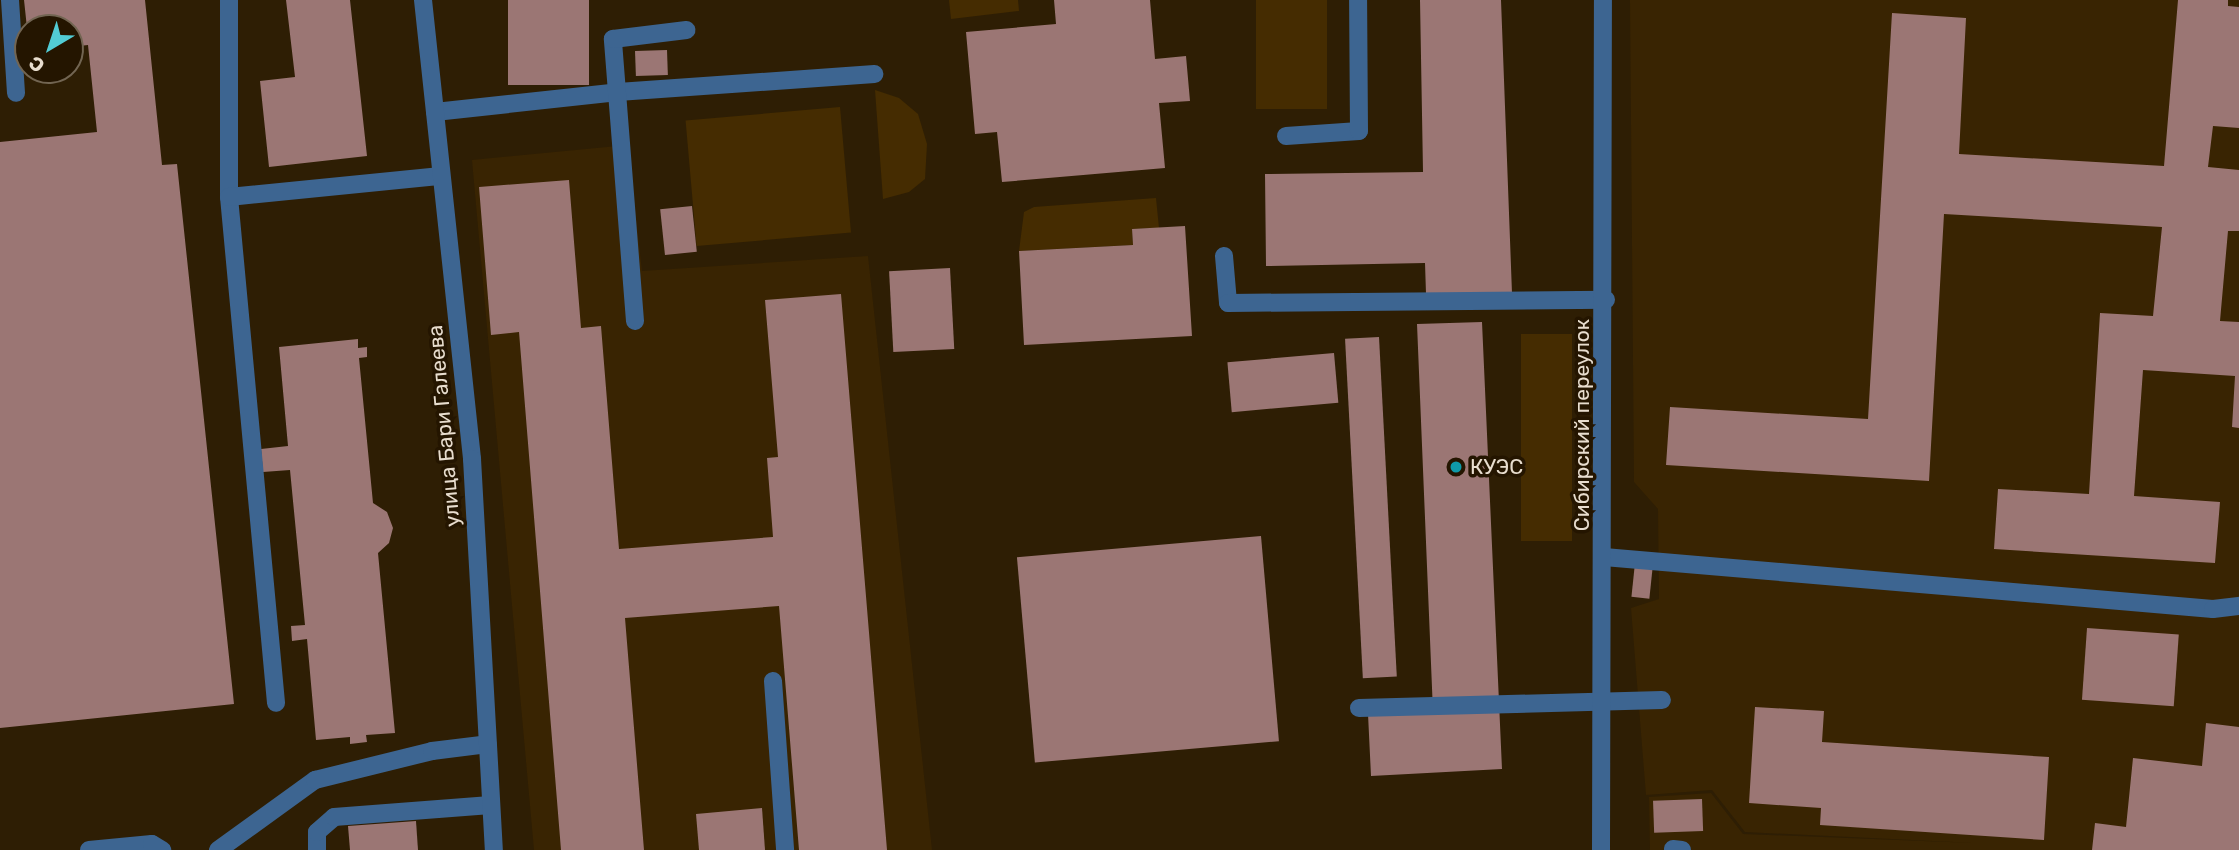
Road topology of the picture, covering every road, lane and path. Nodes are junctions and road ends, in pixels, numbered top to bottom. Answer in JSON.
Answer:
{"nodes":[{"id":1,"x":10,"y":0,"type":"edge"},
{"id":2,"x":229,"y":0,"type":"edge"},
{"id":3,"x":423,"y":0,"type":"edge"},
{"id":4,"x":1358,"y":0,"type":"edge"},
{"id":5,"x":1603,"y":0,"type":"edge"},
{"id":6,"x":686,"y":30,"type":"dead end"},
{"id":7,"x":874,"y":74,"type":"dead end"},
{"id":8,"x":618,"y":92,"type":"junction"},
{"id":9,"x":16,"y":93,"type":"dead end"},
{"id":10,"x":435,"y":112,"type":"junction"},
{"id":11,"x":1286,"y":136,"type":"dead end"},
{"id":12,"x":441,"y":176,"type":"junction"},
{"id":13,"x":229,"y":197,"type":"junction"},
{"id":14,"x":1224,"y":256,"type":"dead end"},
{"id":15,"x":1606,"y":300,"type":"junction"},
{"id":16,"x":635,"y":321,"type":"dead end"},
{"id":17,"x":1604,"y":557,"type":"junction"},
{"id":18,"x":2239,"y":606,"type":"edge"},
{"id":19,"x":773,"y":681,"type":"dead end"},
{"id":20,"x":1602,"y":700,"type":"junction"},
{"id":21,"x":1662,"y":700,"type":"dead end"},
{"id":22,"x":276,"y":703,"type":"dead end"},
{"id":23,"x":1359,"y":708,"type":"dead end"},
{"id":24,"x":488,"y":744,"type":"junction"},
{"id":25,"x":491,"y":805,"type":"junction"},
{"id":26,"x":1674,"y":849,"type":"edge"},
{"id":27,"x":89,"y":850,"type":"edge"},
{"id":28,"x":162,"y":850,"type":"edge"},
{"id":29,"x":218,"y":850,"type":"edge"},
{"id":30,"x":317,"y":850,"type":"edge"},
{"id":31,"x":494,"y":850,"type":"edge"},
{"id":32,"x":785,"y":850,"type":"edge"},
{"id":33,"x":1601,"y":850,"type":"edge"},
{"id":34,"x":1682,"y":850,"type":"edge"}],
"edges":[{"from":1,"to":9,"type":"street"},
{"from":2,"to":13,"type":"street"},
{"from":3,"to":10,"type":"street","name":"улица Бари Галеева"},
{"from":4,"to":11,"type":"street"},
{"from":5,"to":15,"type":"street","name":"Сибирский переулок"},
{"from":6,"to":8,"type":"street"},
{"from":7,"to":8,"type":"street"},
{"from":8,"to":10,"type":"street"},
{"from":8,"to":16,"type":"street"},
{"from":10,"to":12,"type":"street","name":"улица Бари Галеева"},
{"from":12,"to":13,"type":"street"},
{"from":12,"to":24,"type":"street","name":"улица Бари Галеева"},
{"from":13,"to":22,"type":"street"},
{"from":14,"to":15,"type":"street"},
{"from":15,"to":17,"type":"street","name":"Сибирский переулок"},
{"from":17,"to":18,"type":"street"},
{"from":17,"to":20,"type":"street","name":"Сибирский переулок"},
{"from":19,"to":32,"type":"street"},
{"from":20,"to":21,"type":"street"},
{"from":20,"to":23,"type":"street"},
{"from":20,"to":33,"type":"street","name":"Сибирский переулок"},
{"from":24,"to":25,"type":"street","name":"улица Бари Галеева"},
{"from":24,"to":29,"type":"street"},
{"from":25,"to":30,"type":"street"},
{"from":25,"to":31,"type":"street","name":"улица Бари Галеева"},
{"from":26,"to":34,"type":"street"},
{"from":27,"to":28,"type":"street"}]}
